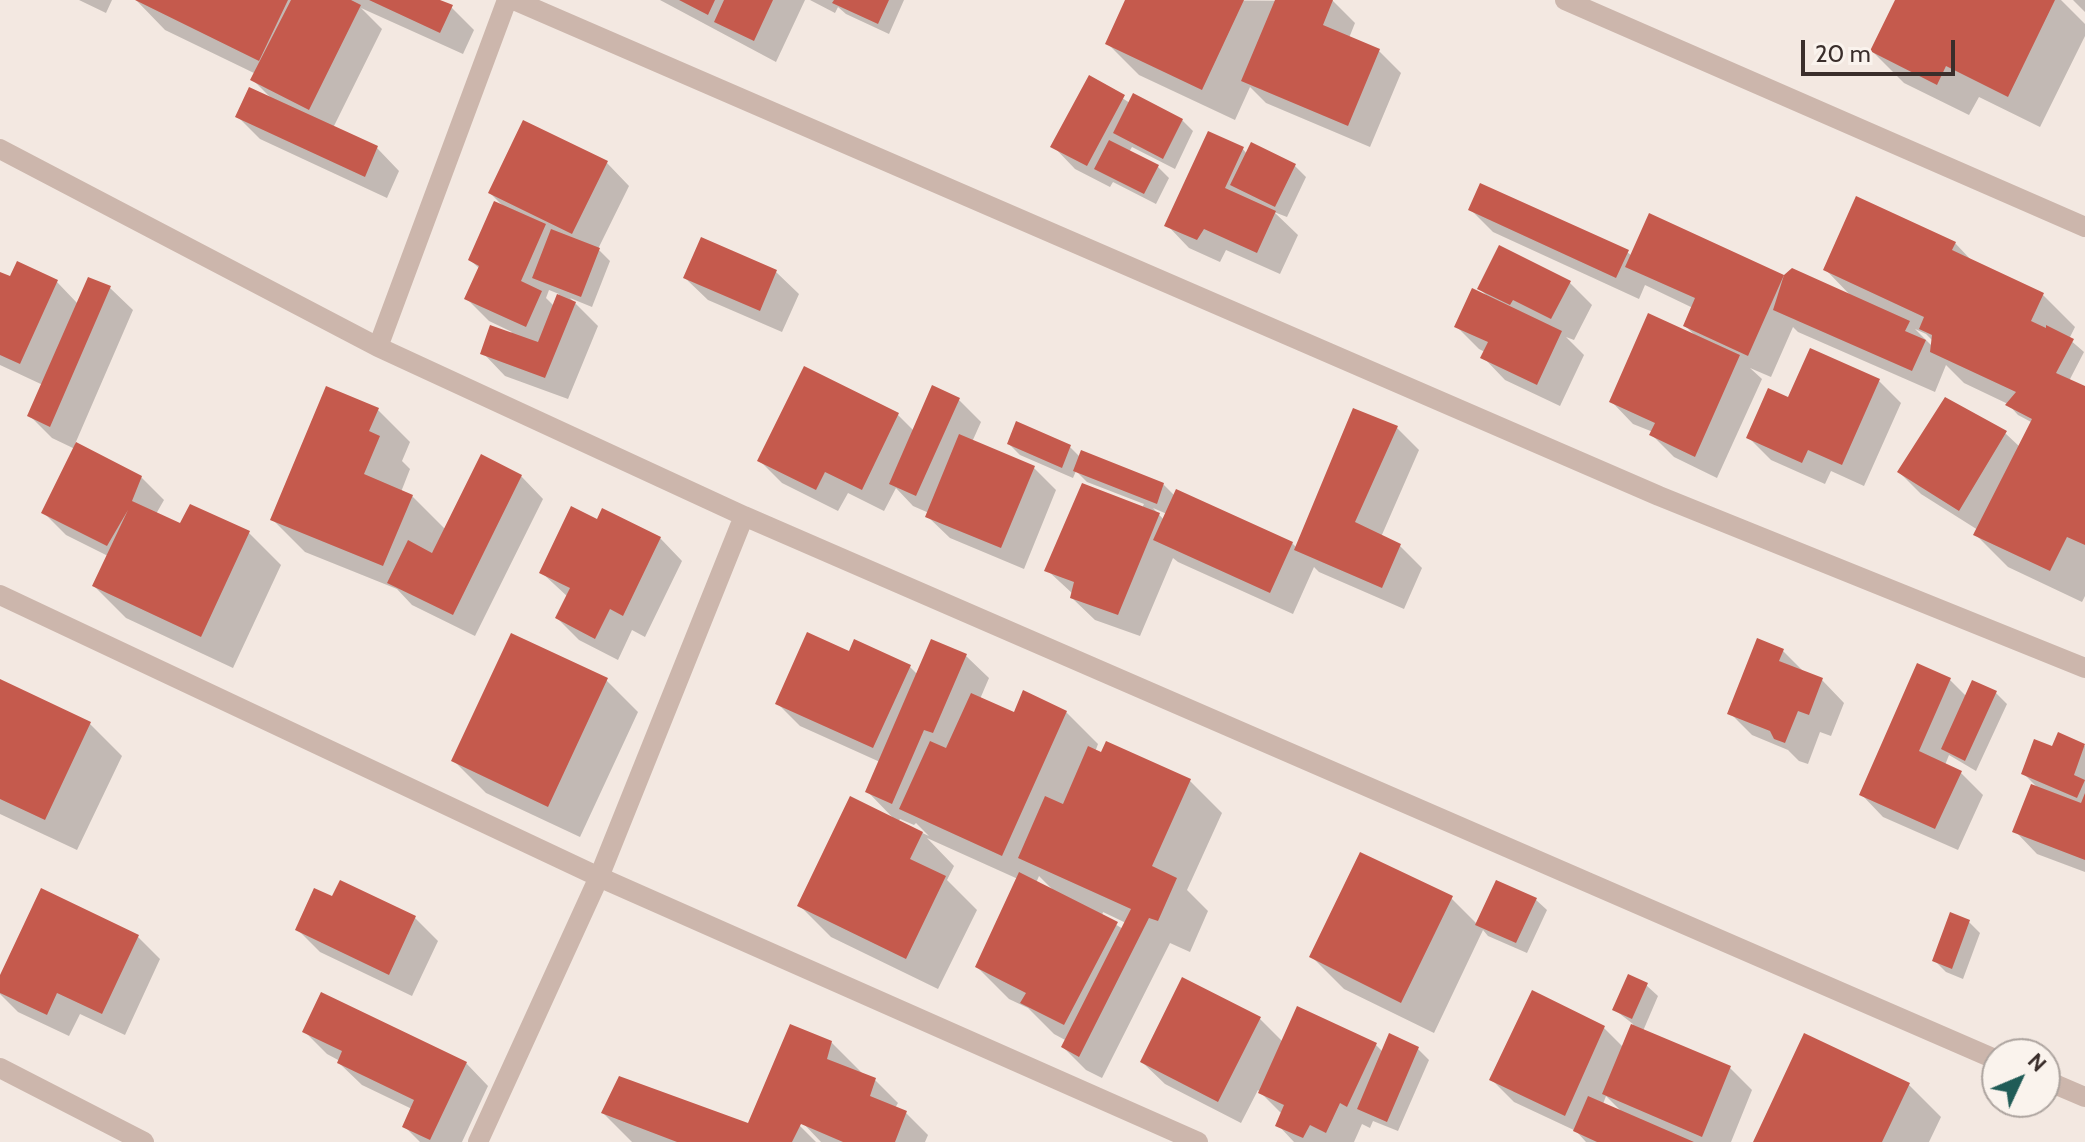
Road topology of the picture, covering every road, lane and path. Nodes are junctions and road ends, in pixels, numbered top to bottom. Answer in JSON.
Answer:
{"nodes":[{"id":1,"x":507,"y":0,"type":"edge"},
{"id":2,"x":514,"y":0,"type":"edge"},
{"id":3,"x":1565,"y":0,"type":"edge"},
{"id":4,"x":0,"y":149,"type":"edge"},
{"id":5,"x":2085,"y":227,"type":"edge"},
{"id":6,"x":378,"y":347,"type":"junction"},
{"id":7,"x":744,"y":516,"type":"junction"},
{"id":8,"x":0,"y":595,"type":"edge"},
{"id":9,"x":2085,"y":668,"type":"edge"},
{"id":10,"x":599,"y":877,"type":"junction"},
{"id":11,"x":1981,"y":1053,"type":"edge"},
{"id":12,"x":0,"y":1068,"type":"edge"},
{"id":13,"x":2061,"y":1087,"type":"edge"},
{"id":14,"x":2085,"y":1097,"type":"edge"},
{"id":15,"x":144,"y":1142,"type":"edge"},
{"id":16,"x":478,"y":1142,"type":"edge"},
{"id":17,"x":1198,"y":1142,"type":"edge"}],
"edges":[{"from":1,"to":6,"type":"street"},
{"from":2,"to":9,"type":"street"},
{"from":3,"to":5,"type":"street"},
{"from":4,"to":6,"type":"street"},
{"from":6,"to":7,"type":"street"},
{"from":7,"to":10,"type":"street"},
{"from":7,"to":11,"type":"street"},
{"from":8,"to":10,"type":"street"},
{"from":10,"to":16,"type":"street"},
{"from":10,"to":17,"type":"street"},
{"from":12,"to":15,"type":"street"},
{"from":13,"to":14,"type":"street"}]}
